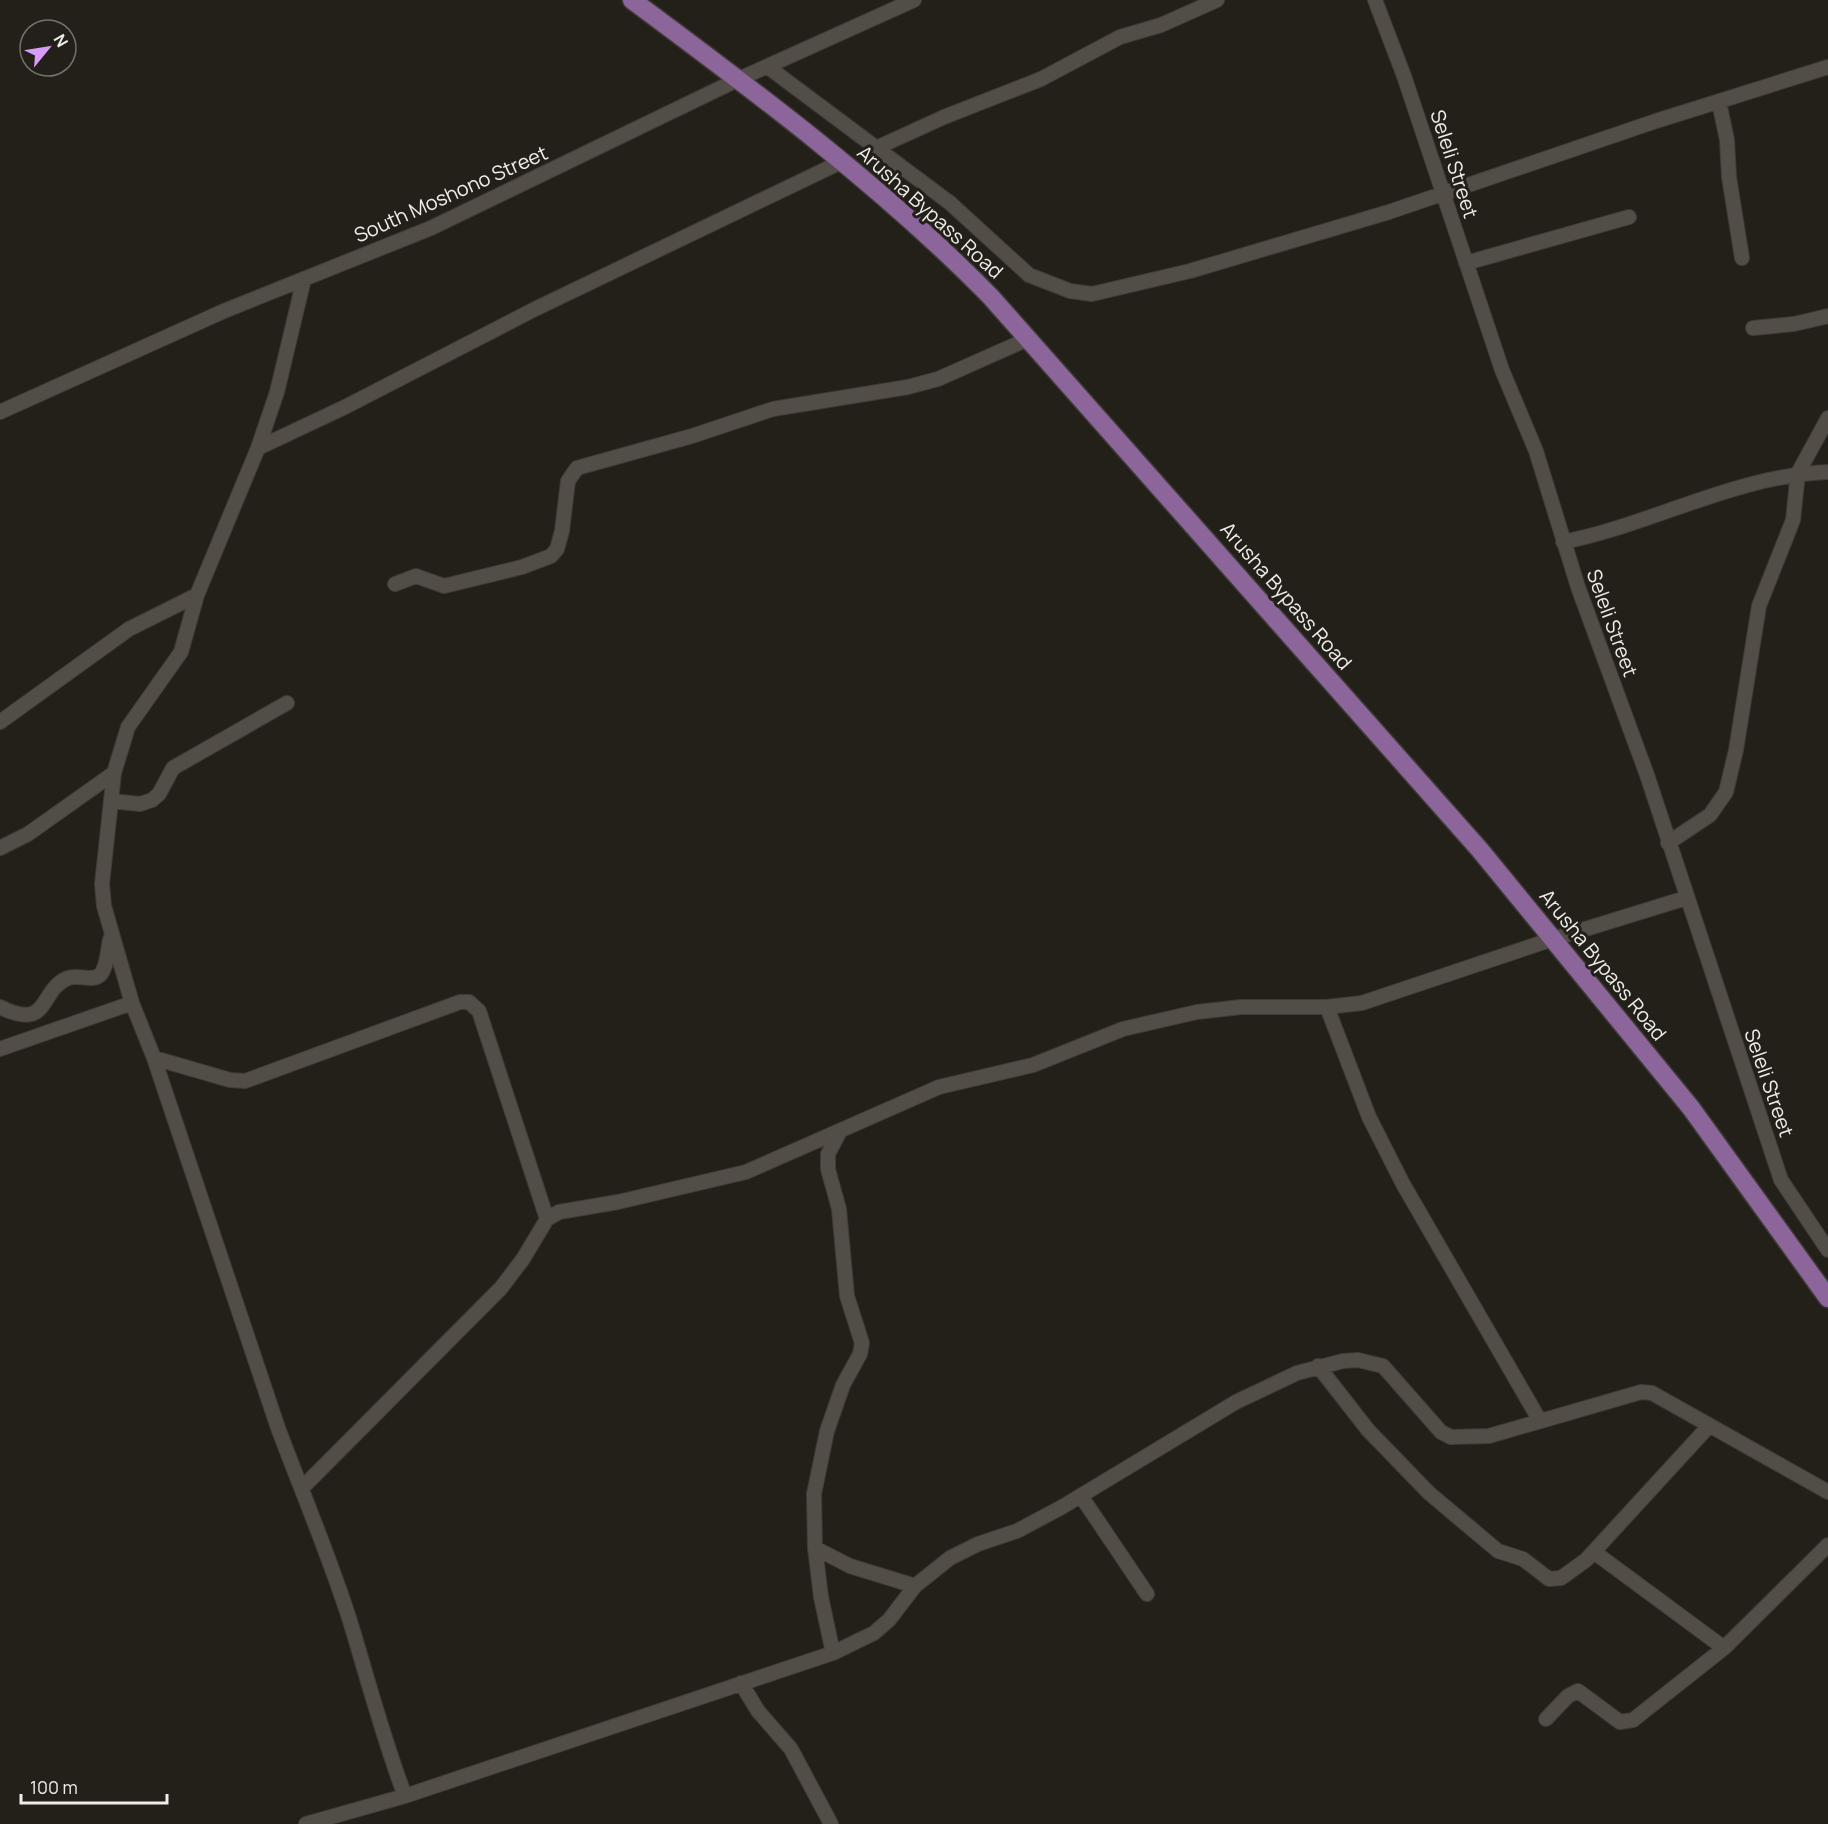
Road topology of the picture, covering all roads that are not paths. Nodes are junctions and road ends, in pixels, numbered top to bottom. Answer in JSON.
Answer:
{"nodes":[{"id":1,"x":632,"y":0,"type":"edge"},
{"id":2,"x":914,"y":0,"type":"edge"},
{"id":3,"x":1216,"y":0,"type":"edge"},
{"id":4,"x":1375,"y":0,"type":"edge"},
{"id":5,"x":768,"y":67,"type":"junction"},
{"id":6,"x":1828,"y":67,"type":"edge"},
{"id":7,"x":739,"y":79,"type":"junction"},
{"id":8,"x":1719,"y":102,"type":"junction"},
{"id":9,"x":874,"y":149,"type":"junction"},
{"id":10,"x":841,"y":162,"type":"junction"},
{"id":11,"x":1443,"y":192,"type":"junction"},
{"id":12,"x":1629,"y":217,"type":"dead end"},
{"id":13,"x":1742,"y":258,"type":"dead end"},
{"id":14,"x":1466,"y":263,"type":"junction"},
{"id":15,"x":304,"y":279,"type":"junction"},
{"id":16,"x":1828,"y":316,"type":"edge"},
{"id":17,"x":1753,"y":327,"type":"dead end"},
{"id":18,"x":1028,"y":339,"type":"junction"},
{"id":19,"x":0,"y":412,"type":"edge"},
{"id":20,"x":1828,"y":418,"type":"edge"},
{"id":21,"x":258,"y":448,"type":"junction"},
{"id":22,"x":1828,"y":472,"type":"edge"},
{"id":23,"x":1798,"y":473,"type":"junction"},
{"id":24,"x":1563,"y":542,"type":"junction"},
{"id":25,"x":395,"y":584,"type":"dead end"},
{"id":26,"x":198,"y":595,"type":"junction"},
{"id":27,"x":287,"y":703,"type":"dead end"},
{"id":28,"x":0,"y":722,"type":"edge"},
{"id":29,"x":114,"y":773,"type":"junction"},
{"id":30,"x":111,"y":801,"type":"junction"},
{"id":31,"x":1668,"y":843,"type":"junction"},
{"id":32,"x":0,"y":848,"type":"edge"},
{"id":33,"x":1686,"y":898,"type":"junction"},
{"id":34,"x":111,"y":936,"type":"junction"},
{"id":35,"x":1553,"y":939,"type":"junction"},
{"id":36,"x":132,"y":1003,"type":"junction"},
{"id":37,"x":0,"y":1007,"type":"edge"},
{"id":38,"x":1327,"y":1007,"type":"junction"},
{"id":39,"x":0,"y":1049,"type":"edge"},
{"id":40,"x":154,"y":1058,"type":"junction"},
{"id":41,"x":840,"y":1131,"type":"junction"},
{"id":42,"x":547,"y":1218,"type":"junction"},
{"id":43,"x":1828,"y":1250,"type":"edge"},
{"id":44,"x":1828,"y":1298,"type":"edge"},
{"id":45,"x":1318,"y":1366,"type":"junction"},
{"id":46,"x":1540,"y":1421,"type":"junction"},
{"id":47,"x":1709,"y":1426,"type":"junction"},
{"id":48,"x":303,"y":1488,"type":"junction"},
{"id":49,"x":1828,"y":1492,"type":"edge"},
{"id":50,"x":1082,"y":1496,"type":"junction"},
{"id":51,"x":1828,"y":1545,"type":"edge"},
{"id":52,"x":815,"y":1548,"type":"junction"},
{"id":53,"x":1594,"y":1552,"type":"junction"},
{"id":54,"x":915,"y":1586,"type":"junction"},
{"id":55,"x":1147,"y":1594,"type":"dead end"},
{"id":56,"x":1724,"y":1648,"type":"junction"},
{"id":57,"x":833,"y":1653,"type":"junction"},
{"id":58,"x":741,"y":1683,"type":"junction"},
{"id":59,"x":1546,"y":1719,"type":"dead end"},
{"id":60,"x":405,"y":1796,"type":"junction"},
{"id":61,"x":310,"y":1823,"type":"edge"},
{"id":62,"x":831,"y":1824,"type":"edge"}],
"edges":[{"from":1,"to":7,"type":"main road","name":"Arusha Bypass Road"},
{"from":2,"to":5,"type":"street","name":"South Moshono Street"},
{"from":3,"to":9,"type":"street"},
{"from":4,"to":11,"type":"street","name":"Seleli Street"},
{"from":5,"to":7,"type":"street","name":"South Moshono Street"},
{"from":5,"to":9,"type":"street"},
{"from":6,"to":8,"type":"street"},
{"from":7,"to":10,"type":"main road","name":"Arusha Bypass Road"},
{"from":7,"to":15,"type":"street","name":"South Moshono Street"},
{"from":8,"to":11,"type":"street"},
{"from":8,"to":13,"type":"street"},
{"from":9,"to":11,"type":"street"},
{"from":10,"to":18,"type":"main road","name":"Arusha Bypass Road"},
{"from":10,"to":21,"type":"street"},
{"from":11,"to":14,"type":"street","name":"Seleli Street"},
{"from":12,"to":14,"type":"street"},
{"from":14,"to":24,"type":"street","name":"Seleli Street"},
{"from":15,"to":19,"type":"street","name":"South Moshono Street"},
{"from":15,"to":21,"type":"street"},
{"from":16,"to":17,"type":"street"},
{"from":18,"to":25,"type":"street"},
{"from":18,"to":35,"type":"main road","name":"Arusha Bypass Road"},
{"from":20,"to":23,"type":"street"},
{"from":21,"to":26,"type":"street"},
{"from":22,"to":23,"type":"street"},
{"from":23,"to":24,"type":"street"},
{"from":23,"to":31,"type":"street"},
{"from":24,"to":31,"type":"street","name":"Seleli Street"},
{"from":26,"to":28,"type":"street"},
{"from":26,"to":29,"type":"street"},
{"from":27,"to":30,"type":"street"},
{"from":29,"to":30,"type":"street"},
{"from":29,"to":32,"type":"street"},
{"from":30,"to":34,"type":"street"},
{"from":31,"to":33,"type":"street","name":"Seleli Street"},
{"from":33,"to":35,"type":"street"},
{"from":33,"to":43,"type":"street","name":"Seleli Street"},
{"from":34,"to":36,"type":"street"},
{"from":34,"to":37,"type":"street"},
{"from":35,"to":38,"type":"street"},
{"from":35,"to":44,"type":"main road","name":"Arusha Bypass Road"},
{"from":36,"to":39,"type":"street"},
{"from":36,"to":40,"type":"street"},
{"from":38,"to":41,"type":"street"},
{"from":38,"to":46,"type":"street"},
{"from":40,"to":42,"type":"street"},
{"from":40,"to":48,"type":"street"},
{"from":41,"to":42,"type":"street"},
{"from":41,"to":52,"type":"street"},
{"from":42,"to":48,"type":"street"},
{"from":45,"to":46,"type":"street"},
{"from":45,"to":50,"type":"street"},
{"from":45,"to":53,"type":"street"},
{"from":46,"to":47,"type":"street"},
{"from":47,"to":49,"type":"street"},
{"from":47,"to":53,"type":"street"},
{"from":48,"to":60,"type":"street"},
{"from":50,"to":54,"type":"street"},
{"from":50,"to":55,"type":"street"},
{"from":51,"to":56,"type":"street"},
{"from":52,"to":54,"type":"street"},
{"from":52,"to":57,"type":"street"},
{"from":53,"to":56,"type":"street"},
{"from":54,"to":57,"type":"street"},
{"from":56,"to":59,"type":"street"},
{"from":57,"to":58,"type":"street"},
{"from":58,"to":60,"type":"street"},
{"from":58,"to":62,"type":"street"},
{"from":60,"to":61,"type":"street"}]}
